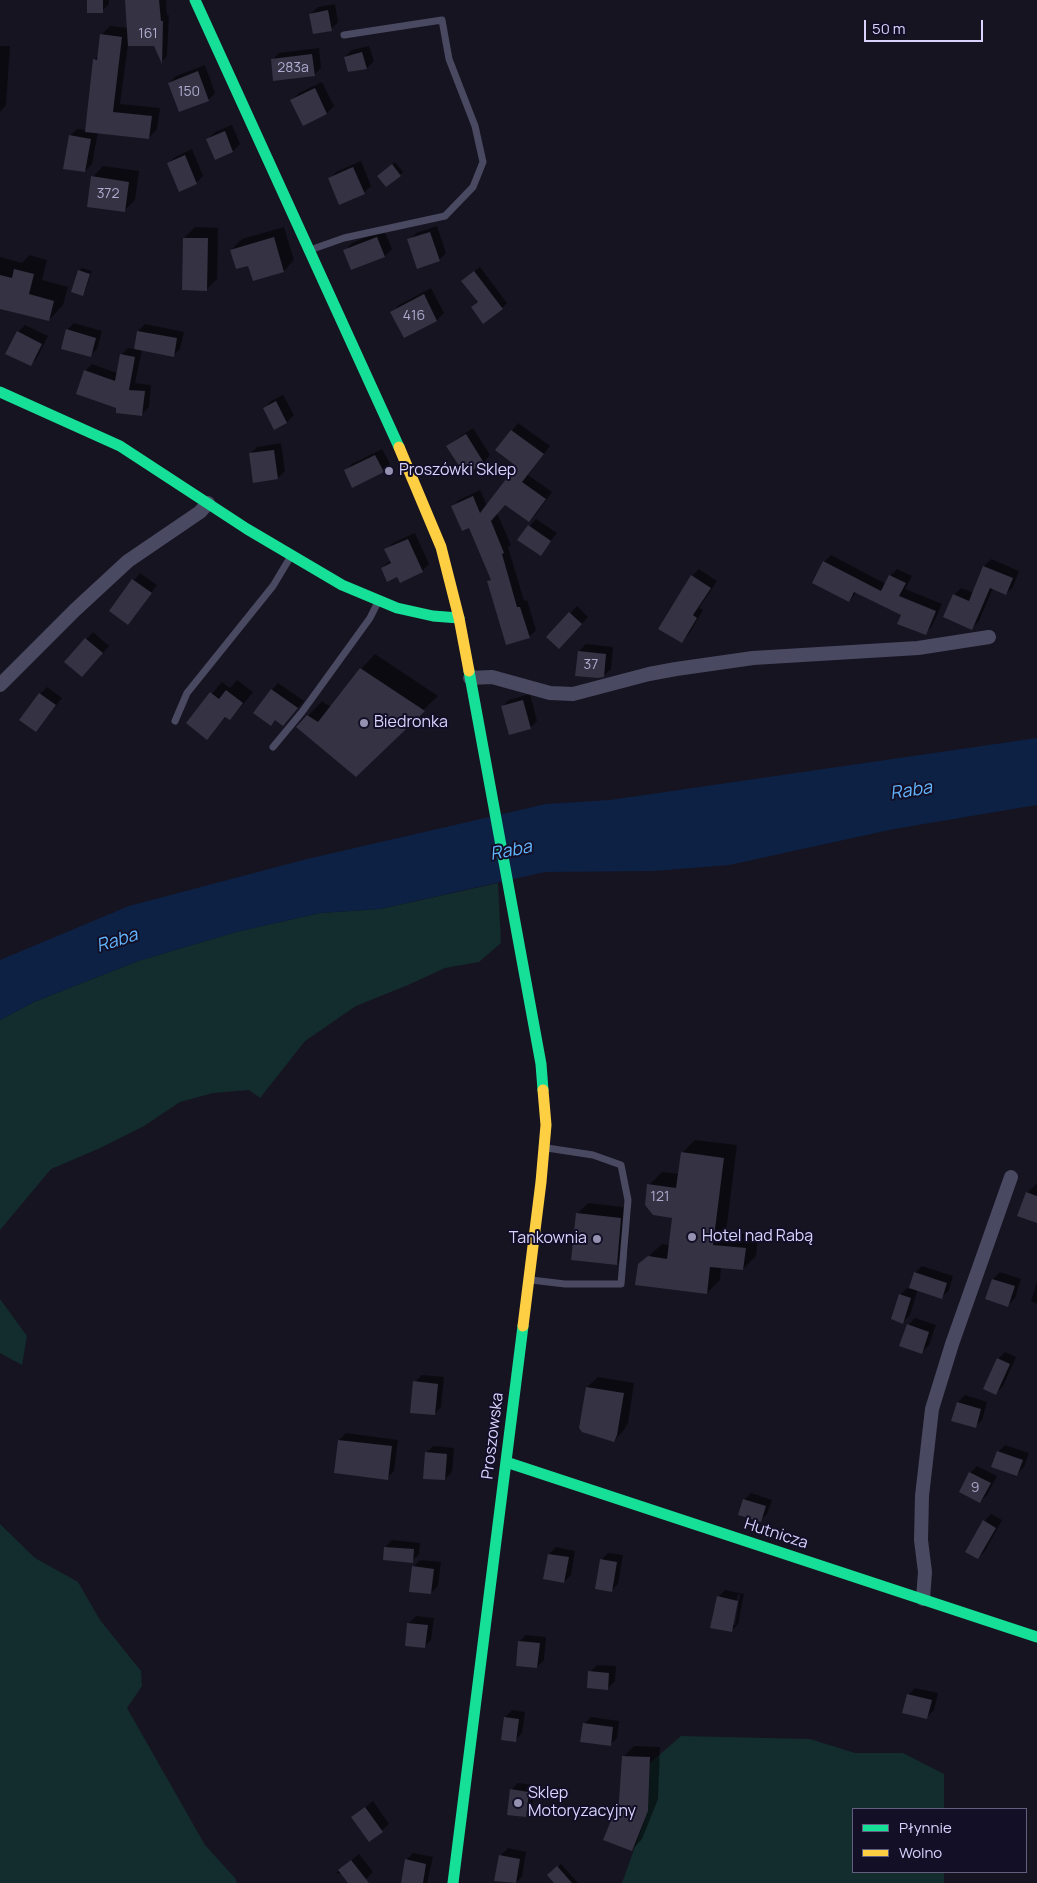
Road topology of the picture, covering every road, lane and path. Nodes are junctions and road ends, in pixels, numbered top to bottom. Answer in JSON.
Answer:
{"nodes":[{"id":1,"x":195,"y":0,"type":"edge"},
{"id":2,"x":344,"y":35,"type":"dead end"},
{"id":3,"x":309,"y":250,"type":"junction"},
{"id":4,"x":0,"y":392,"type":"edge"},
{"id":5,"x":208,"y":503,"type":"junction"},
{"id":6,"x":291,"y":556,"type":"junction"},
{"id":7,"x":379,"y":601,"type":"junction"},
{"id":8,"x":459,"y":618,"type":"junction"},
{"id":9,"x":988,"y":636,"type":"dead end"},
{"id":10,"x":470,"y":678,"type":"junction"},
{"id":11,"x":0,"y":685,"type":"edge"},
{"id":12,"x":175,"y":721,"type":"dead end"},
{"id":13,"x":273,"y":747,"type":"dead end"},
{"id":14,"x":545,"y":1148,"type":"junction"},
{"id":15,"x":1011,"y":1177,"type":"dead end"},
{"id":16,"x":529,"y":1280,"type":"junction"},
{"id":17,"x":506,"y":1462,"type":"junction"},
{"id":18,"x":924,"y":1599,"type":"junction"},
{"id":19,"x":1037,"y":1637,"type":"edge"},
{"id":20,"x":453,"y":1883,"type":"edge"}],
"edges":[{"from":1,"to":3,"type":"main road","name":"Proszowska"},
{"from":2,"to":3,"type":"lane"},
{"from":3,"to":8,"type":"main road","name":"Proszowska"},
{"from":4,"to":5,"type":"main road"},
{"from":5,"to":6,"type":"main road"},
{"from":5,"to":11,"type":"street"},
{"from":6,"to":7,"type":"main road"},
{"from":6,"to":12,"type":"lane"},
{"from":7,"to":8,"type":"main road"},
{"from":7,"to":13,"type":"lane"},
{"from":8,"to":10,"type":"main road","name":"Proszowska"},
{"from":9,"to":10,"type":"street"},
{"from":10,"to":14,"type":"main road","name":"Proszowska"},
{"from":14,"to":16,"type":"main road","name":"Proszowska"},
{"from":14,"to":16,"type":"lane"},
{"from":15,"to":18,"type":"street"},
{"from":16,"to":17,"type":"main road","name":"Proszowska"},
{"from":17,"to":18,"type":"main road","name":"Hutnicza"},
{"from":17,"to":20,"type":"main road","name":"Proszowska"},
{"from":18,"to":19,"type":"main road","name":"Hutnicza"}]}
